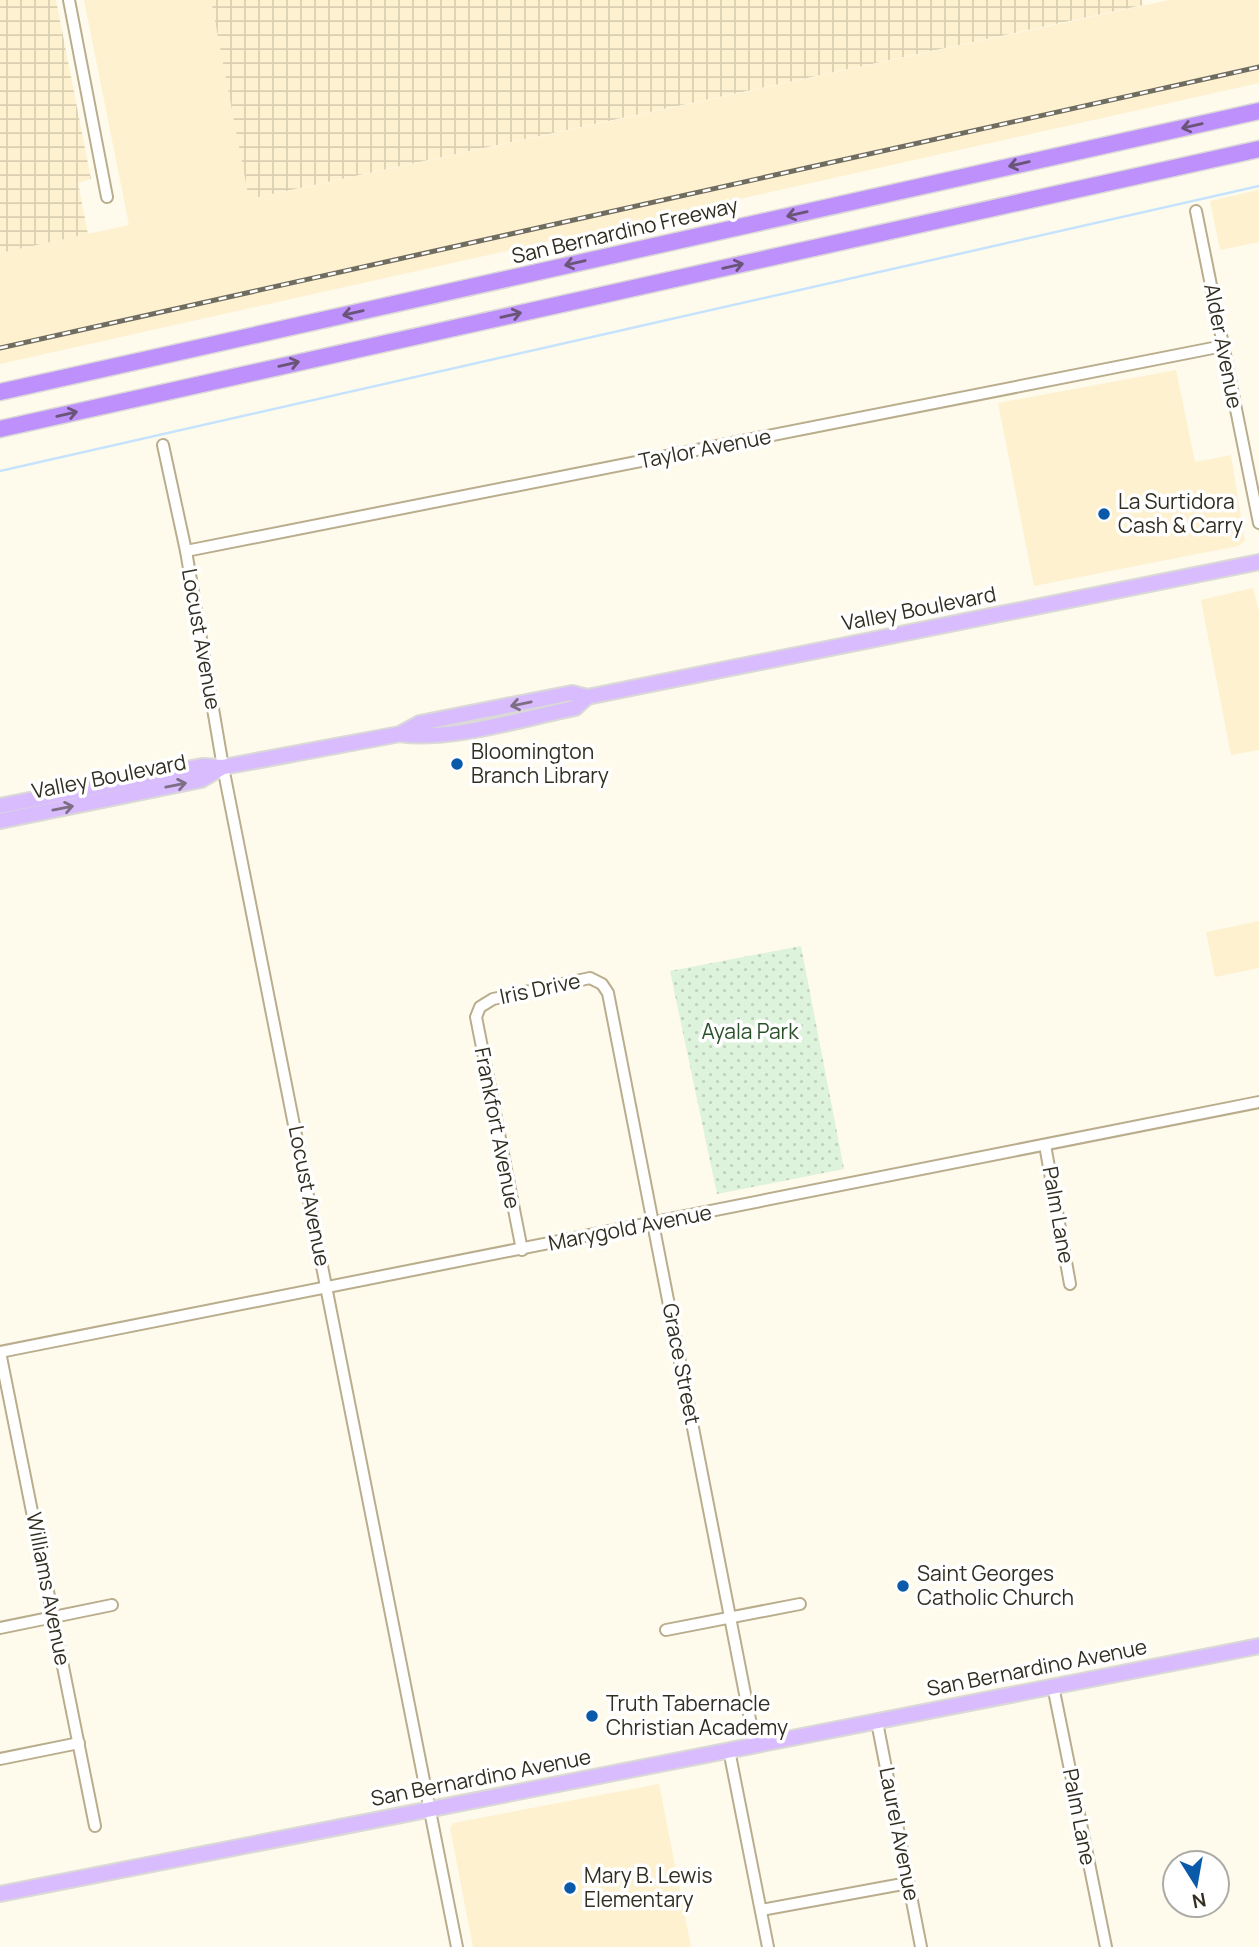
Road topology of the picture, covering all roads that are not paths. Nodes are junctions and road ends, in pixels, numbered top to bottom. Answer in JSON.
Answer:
{"nodes":[{"id":1,"x":69,"y":0,"type":"edge"},
{"id":2,"x":1259,"y":111,"type":"edge"},
{"id":3,"x":1259,"y":149,"type":"edge"},
{"id":4,"x":107,"y":197,"type":"dead end"},
{"id":5,"x":1196,"y":211,"type":"dead end"},
{"id":6,"x":1223,"y":346,"type":"junction"},
{"id":7,"x":0,"y":392,"type":"edge"},
{"id":8,"x":0,"y":429,"type":"edge"},
{"id":9,"x":163,"y":445,"type":"dead end"},
{"id":10,"x":1259,"y":523,"type":"edge"},
{"id":11,"x":186,"y":551,"type":"junction"},
{"id":12,"x":1259,"y":562,"type":"edge"},
{"id":13,"x":223,"y":767,"type":"junction"},
{"id":14,"x":0,"y":806,"type":"edge"},
{"id":15,"x":0,"y":821,"type":"edge"},
{"id":16,"x":602,"y":984,"type":"joint"},
{"id":17,"x":480,"y":1007,"type":"joint"},
{"id":18,"x":1259,"y":1102,"type":"edge"},
{"id":19,"x":1045,"y":1145,"type":"junction"},
{"id":20,"x":653,"y":1223,"type":"junction"},
{"id":21,"x":522,"y":1250,"type":"junction"},
{"id":22,"x":1070,"y":1284,"type":"dead end"},
{"id":23,"x":327,"y":1287,"type":"junction"},
{"id":24,"x":0,"y":1352,"type":"edge"},
{"id":25,"x":800,"y":1604,"type":"dead end"},
{"id":26,"x":112,"y":1605,"type":"dead end"},
{"id":27,"x":53,"y":1617,"type":"junction"},
{"id":28,"x":732,"y":1619,"type":"junction"},
{"id":29,"x":0,"y":1628,"type":"edge"},
{"id":30,"x":666,"y":1630,"type":"dead end"},
{"id":31,"x":1259,"y":1646,"type":"edge"},
{"id":32,"x":1053,"y":1686,"type":"junction"},
{"id":33,"x":877,"y":1722,"type":"junction"},
{"id":34,"x":79,"y":1744,"type":"junction"},
{"id":35,"x":755,"y":1745,"type":"junction"},
{"id":36,"x":729,"y":1750,"type":"junction"},
{"id":37,"x":0,"y":1759,"type":"edge"},
{"id":38,"x":429,"y":1809,"type":"junction"},
{"id":39,"x":95,"y":1826,"type":"dead end"},
{"id":40,"x":908,"y":1883,"type":"junction"},
{"id":41,"x":0,"y":1894,"type":"edge"},
{"id":42,"x":761,"y":1910,"type":"junction"},
{"id":43,"x":457,"y":1947,"type":"edge"},
{"id":44,"x":768,"y":1947,"type":"edge"},
{"id":45,"x":921,"y":1947,"type":"edge"},
{"id":46,"x":1106,"y":1947,"type":"edge"}],
"edges":[{"from":1,"to":4,"type":"street"},
{"from":2,"to":7,"type":"highway","name":"San Bernardino Freeway","one_way":true},
{"from":8,"to":3,"type":"highway","one_way":true},
{"from":5,"to":6,"type":"street","name":"Alder Avenue"},
{"from":6,"to":10,"type":"street","name":"Alder Avenue"},
{"from":6,"to":11,"type":"street","name":"Taylor Avenue"},
{"from":9,"to":11,"type":"street","name":"Locust Avenue"},
{"from":11,"to":13,"type":"street","name":"Locust Avenue"},
{"from":12,"to":13,"type":"main road","name":"Valley Boulevard"},
{"from":13,"to":14,"type":"main road","name":"Valley Boulevard"},
{"from":15,"to":13,"type":"main road","name":"Valley Boulevard","one_way":true},
{"from":13,"to":23,"type":"street","name":"Locust Avenue"},
{"from":16,"to":17,"type":"street","name":"Iris Drive"},
{"from":16,"to":20,"type":"street","name":"Grace Street"},
{"from":17,"to":21,"type":"street","name":"Frankfort Avenue"},
{"from":18,"to":19,"type":"street","name":"Marygold Avenue"},
{"from":19,"to":20,"type":"street","name":"Marygold Avenue"},
{"from":19,"to":22,"type":"street","name":"Palm Lane"},
{"from":20,"to":21,"type":"street","name":"Marygold Avenue"},
{"from":20,"to":28,"type":"street","name":"Grace Street"},
{"from":21,"to":23,"type":"street","name":"Marygold Avenue"},
{"from":23,"to":24,"type":"street","name":"Marygold Avenue"},
{"from":23,"to":38,"type":"street","name":"Locust Avenue"},
{"from":24,"to":27,"type":"street","name":"Williams Avenue"},
{"from":25,"to":28,"type":"street"},
{"from":26,"to":27,"type":"street"},
{"from":27,"to":29,"type":"street"},
{"from":27,"to":34,"type":"street","name":"Williams Avenue"},
{"from":28,"to":30,"type":"street"},
{"from":28,"to":35,"type":"street","name":"Grace Street"},
{"from":31,"to":32,"type":"main road","name":"San Bernardino Avenue"},
{"from":32,"to":33,"type":"main road","name":"San Bernardino Avenue"},
{"from":32,"to":46,"type":"street","name":"Palm Lane"},
{"from":33,"to":35,"type":"main road","name":"San Bernardino Avenue"},
{"from":33,"to":40,"type":"street","name":"Laurel Avenue"},
{"from":34,"to":37,"type":"street"},
{"from":34,"to":39,"type":"street","name":"Williams Avenue"},
{"from":35,"to":36,"type":"main road","name":"San Bernardino Avenue"},
{"from":36,"to":38,"type":"main road","name":"San Bernardino Avenue"},
{"from":36,"to":42,"type":"street"},
{"from":38,"to":41,"type":"main road","name":"San Bernardino Avenue"},
{"from":38,"to":43,"type":"street","name":"Locust Avenue"},
{"from":40,"to":42,"type":"street"},
{"from":40,"to":45,"type":"street","name":"Laurel Avenue"},
{"from":42,"to":44,"type":"street"}]}
